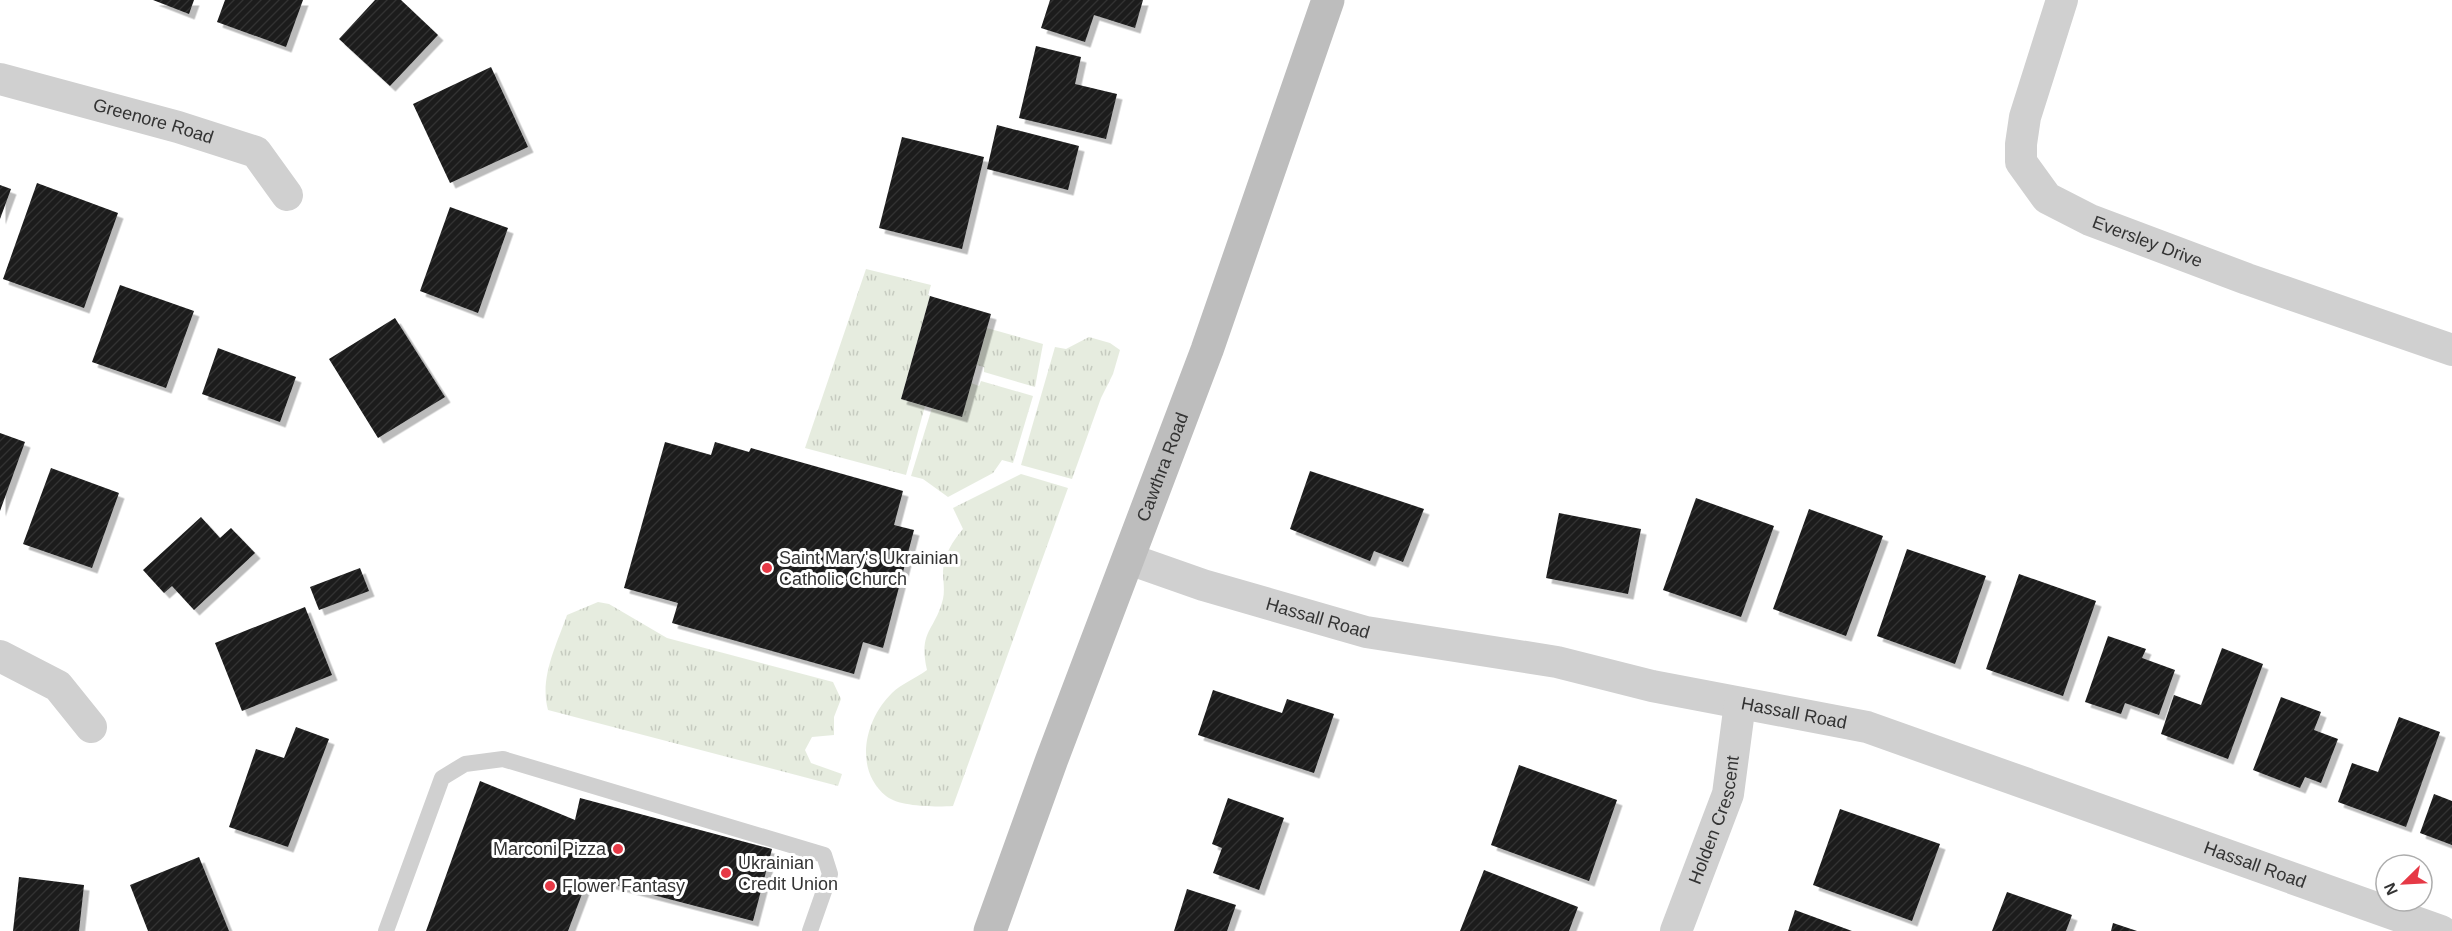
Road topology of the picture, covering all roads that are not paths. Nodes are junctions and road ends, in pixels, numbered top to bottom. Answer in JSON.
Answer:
{"nodes":[{"id":1,"x":1328,"y":0,"type":"edge"},
{"id":2,"x":2062,"y":0,"type":"edge"},
{"id":3,"x":0,"y":79,"type":"edge"},
{"id":4,"x":287,"y":195,"type":"dead end"},
{"id":5,"x":2452,"y":350,"type":"edge"},
{"id":6,"x":1129,"y":559,"type":"junction"},
{"id":7,"x":0,"y":656,"type":"edge"},
{"id":8,"x":1740,"y":703,"type":"junction"},
{"id":9,"x":91,"y":727,"type":"dead end"},
{"id":10,"x":386,"y":931,"type":"edge"},
{"id":11,"x":810,"y":931,"type":"edge"},
{"id":12,"x":990,"y":931,"type":"edge"},
{"id":13,"x":1676,"y":931,"type":"edge"},
{"id":14,"x":2441,"y":931,"type":"edge"}],
"edges":[{"from":1,"to":6,"type":"main road","name":"Cawthra Road"},
{"from":2,"to":5,"type":"street","name":"Eversley Drive"},
{"from":3,"to":4,"type":"street","name":"Greenore Road"},
{"from":6,"to":8,"type":"street","name":"Hassall Road"},
{"from":6,"to":12,"type":"main road","name":"Cawthra Road"},
{"from":7,"to":9,"type":"street"},
{"from":8,"to":13,"type":"street","name":"Holden Crescent"},
{"from":8,"to":14,"type":"street","name":"Hassall Road"},
{"from":10,"to":11,"type":"lane"}]}
